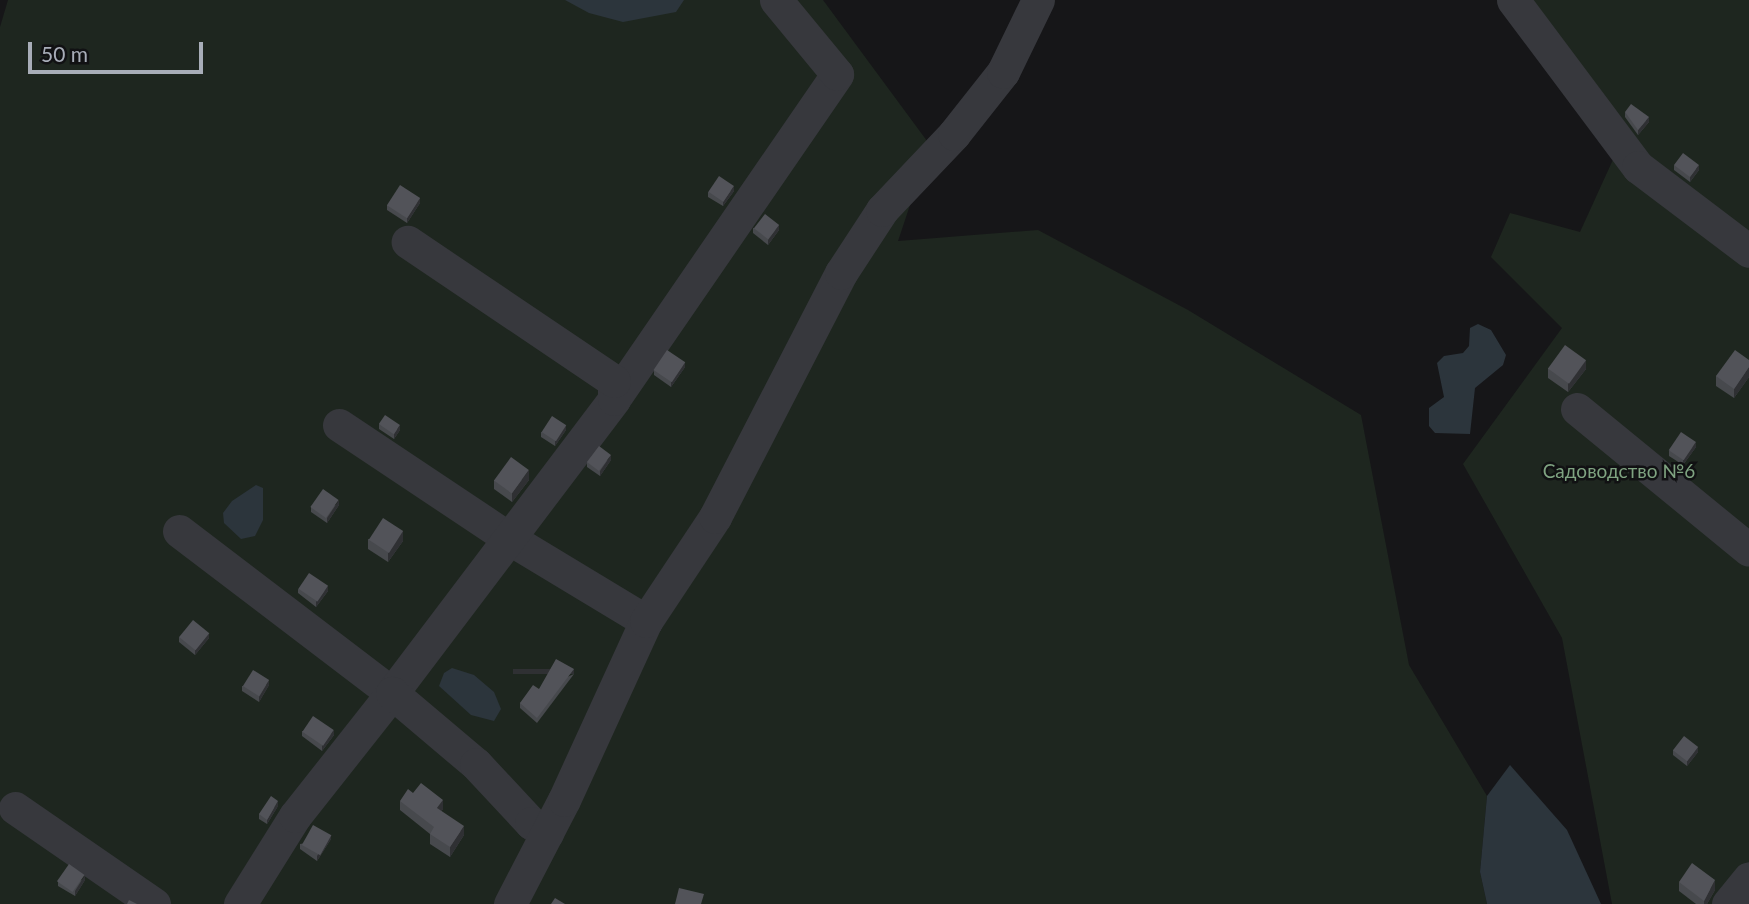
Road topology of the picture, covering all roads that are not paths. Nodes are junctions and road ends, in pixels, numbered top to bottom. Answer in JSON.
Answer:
{"nodes":[{"id":1,"x":776,"y":0,"type":"edge"},
{"id":2,"x":1038,"y":0,"type":"edge"},
{"id":3,"x":1513,"y":0,"type":"edge"},
{"id":4,"x":408,"y":242,"type":"dead end"},
{"id":5,"x":1749,"y":251,"type":"edge"},
{"id":6,"x":614,"y":399,"type":"junction"},
{"id":7,"x":1577,"y":409,"type":"dead end"},
{"id":8,"x":340,"y":425,"type":"dead end"},
{"id":9,"x":179,"y":531,"type":"dead end"},
{"id":10,"x":510,"y":538,"type":"junction"},
{"id":11,"x":1749,"y":550,"type":"edge"},
{"id":12,"x":646,"y":621,"type":"junction"},
{"id":13,"x":392,"y":692,"type":"junction"},
{"id":14,"x":15,"y":808,"type":"dead end"},
{"id":15,"x":547,"y":833,"type":"junction"},
{"id":16,"x":1749,"y":878,"type":"edge"},
{"id":17,"x":154,"y":904,"type":"edge"},
{"id":18,"x":240,"y":904,"type":"edge"},
{"id":19,"x":510,"y":904,"type":"edge"},
{"id":20,"x":1728,"y":904,"type":"edge"}],
"edges":[{"from":1,"to":6,"type":"lane"},
{"from":2,"to":12,"type":"lane"},
{"from":3,"to":5,"type":"lane"},
{"from":4,"to":6,"type":"lane"},
{"from":6,"to":10,"type":"lane"},
{"from":7,"to":11,"type":"lane"},
{"from":8,"to":10,"type":"lane"},
{"from":9,"to":13,"type":"lane"},
{"from":10,"to":12,"type":"lane"},
{"from":10,"to":13,"type":"lane"},
{"from":12,"to":15,"type":"lane"},
{"from":13,"to":15,"type":"lane"},
{"from":13,"to":18,"type":"lane"},
{"from":14,"to":17,"type":"lane"},
{"from":15,"to":19,"type":"lane"},
{"from":16,"to":20,"type":"lane"}]}
